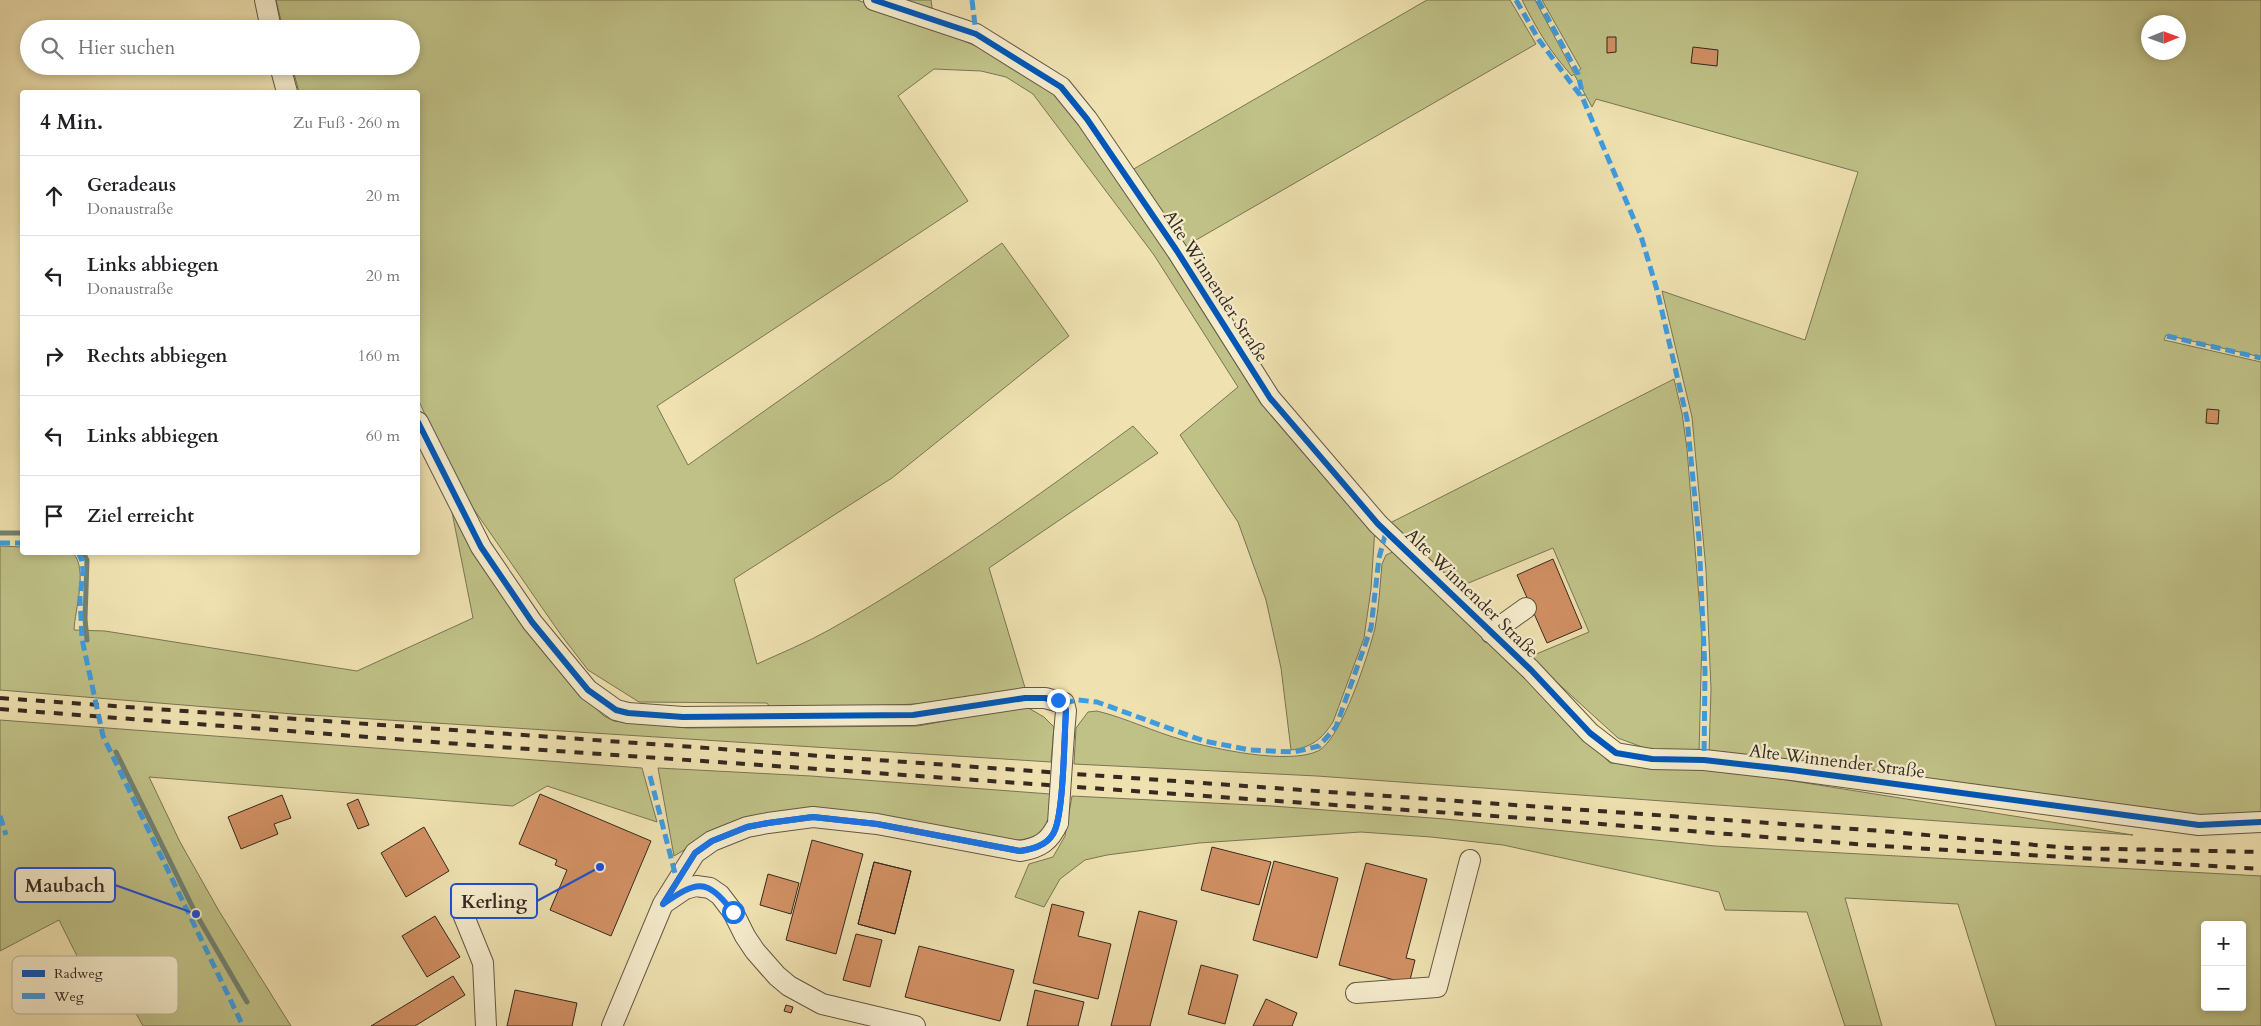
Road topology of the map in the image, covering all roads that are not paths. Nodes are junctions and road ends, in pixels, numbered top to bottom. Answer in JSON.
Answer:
{"nodes":[{"id":1,"x":264,"y":0,"type":"edge"},
{"id":2,"x":874,"y":0,"type":"edge"},
{"id":3,"x":269,"y":20,"type":"edge"},
{"id":4,"x":282,"y":75,"type":"edge"},
{"id":5,"x":286,"y":90,"type":"edge"},
{"id":6,"x":420,"y":426,"type":"edge"},
{"id":7,"x":1526,"y":608,"type":"dead end"},
{"id":8,"x":1491,"y":633,"type":"junction"},
{"id":9,"x":2261,"y":822,"type":"edge"},
{"id":10,"x":1470,"y":860,"type":"dead end"},
{"id":11,"x":663,"y":904,"type":"junction"},
{"id":12,"x":461,"y":909,"type":"dead end"},
{"id":13,"x":1356,"y":993,"type":"dead end"},
{"id":14,"x":486,"y":1026,"type":"edge"},
{"id":15,"x":612,"y":1026,"type":"edge"},
{"id":16,"x":915,"y":1026,"type":"edge"}],
"edges":[{"from":1,"to":3,"type":"street"},
{"from":2,"to":8,"type":"street","name":"Alte Winnender Straße"},
{"from":4,"to":5,"type":"street"},
{"from":6,"to":11,"type":"street","bridge":true},
{"from":7,"to":8,"type":"street"},
{"from":8,"to":9,"type":"street","name":"Alte Winnender Straße"},
{"from":10,"to":13,"type":"street"},
{"from":11,"to":15,"type":"street"},
{"from":11,"to":16,"type":"street"},
{"from":12,"to":14,"type":"street"}]}
